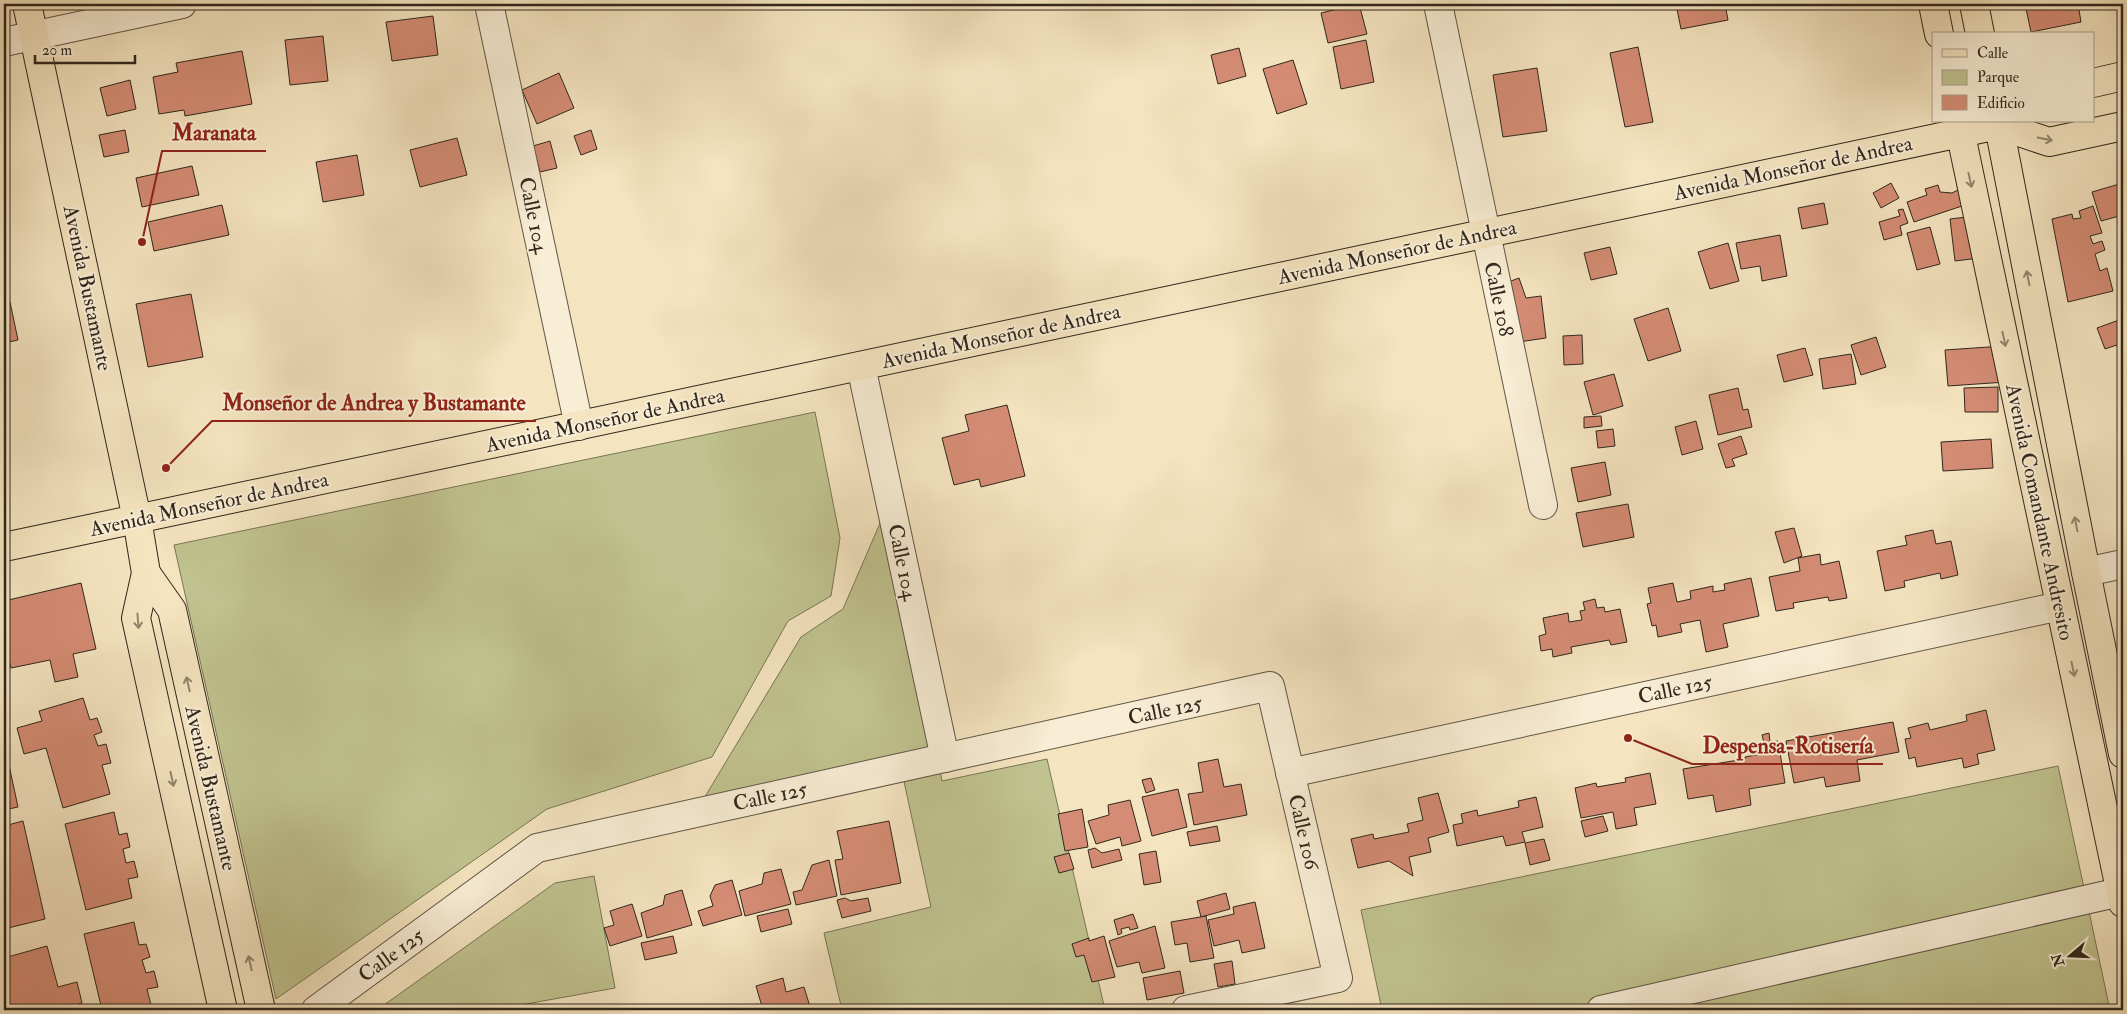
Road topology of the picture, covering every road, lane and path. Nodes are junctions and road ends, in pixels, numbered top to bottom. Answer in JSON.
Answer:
{"nodes":[{"id":1,"x":27,"y":4,"type":"edge"},
{"id":2,"x":182,"y":4,"type":"edge"},
{"id":3,"x":489,"y":4,"type":"edge"},
{"id":4,"x":1438,"y":4,"type":"edge"},
{"id":5,"x":1932,"y":4,"type":"edge"},
{"id":6,"x":1974,"y":4,"type":"edge"},
{"id":7,"x":1939,"y":32,"type":"edge"},
{"id":8,"x":1980,"y":32,"type":"edge"},
{"id":9,"x":34,"y":36,"type":"junction"},
{"id":10,"x":4,"y":42,"type":"edge"},
{"id":11,"x":2123,"y":76,"type":"edge"},
{"id":12,"x":2094,"y":83,"type":"edge"},
{"id":13,"x":2000,"y":122,"type":"edge"},
{"id":14,"x":2123,"y":126,"type":"edge"},
{"id":15,"x":1959,"y":127,"type":"edge"},
{"id":16,"x":1485,"y":234,"type":"junction"},
{"id":17,"x":861,"y":366,"type":"junction"},
{"id":18,"x":579,"y":426,"type":"junction"},
{"id":19,"x":1543,"y":505,"type":"dead end"},
{"id":20,"x":137,"y":519,"type":"junction"},
{"id":21,"x":4,"y":547,"type":"edge"},
{"id":22,"x":2123,"y":564,"type":"edge"},
{"id":23,"x":2086,"y":572,"type":"junction"},
{"id":24,"x":146,"y":573,"type":"junction"},
{"id":25,"x":2060,"y":606,"type":"junction"},
{"id":26,"x":1270,"y":686,"type":"joint"},
{"id":27,"x":2123,"y":754,"type":"edge"},
{"id":28,"x":945,"y":758,"type":"junction"},
{"id":29,"x":1290,"y":772,"type":"junction"},
{"id":30,"x":2122,"y":898,"type":"edge"},
{"id":31,"x":223,"y":1010,"type":"edge"},
{"id":32,"x":261,"y":1010,"type":"edge"},
{"id":33,"x":316,"y":1010,"type":"edge"},
{"id":34,"x":1186,"y":1010,"type":"edge"},
{"id":35,"x":1601,"y":1010,"type":"edge"}],
"edges":[{"from":1,"to":9,"type":"main road","name":"Avenida Bustamante"},
{"from":2,"to":9,"type":"street"},
{"from":3,"to":18,"type":"street","name":"Calle 104"},
{"from":4,"to":16,"type":"street","name":"Calle 108"},
{"from":5,"to":7,"type":"main road"},
{"from":6,"to":8,"type":"main road"},
{"from":9,"to":10,"type":"street"},
{"from":9,"to":20,"type":"main road","name":"Avenida Bustamante"},
{"from":11,"to":12,"type":"main road"},
{"from":13,"to":14,"type":"main road","name":"Avenida Monseñor de Andrea","one_way":true},
{"from":13,"to":15,"type":"main road","name":"Avenida Monseñor de Andrea"},
{"from":23,"to":13,"type":"main road","name":"Avenida Comandante Andresito","one_way":true},
{"from":15,"to":16,"type":"main road","name":"Avenida Monseñor de Andrea"},
{"from":15,"to":25,"type":"main road","name":"Avenida Comandante Andresito","one_way":true},
{"from":16,"to":17,"type":"main road","name":"Avenida Monseñor de Andrea"},
{"from":16,"to":19,"type":"street","name":"Calle 108"},
{"from":17,"to":18,"type":"main road","name":"Avenida Monseñor de Andrea"},
{"from":17,"to":28,"type":"street","name":"Calle 104"},
{"from":18,"to":20,"type":"main road","name":"Avenida Monseñor de Andrea"},
{"from":20,"to":21,"type":"main road","name":"Avenida Monseñor de Andrea"},
{"from":20,"to":24,"type":"main road","name":"Avenida Bustamante"},
{"from":22,"to":23,"type":"street"},
{"from":23,"to":27,"type":"main road","name":"Avenida Comandante Andresito"},
{"from":24,"to":31,"type":"main road","name":"Avenida Bustamante","one_way":true},
{"from":32,"to":24,"type":"main road","name":"Avenida Bustamante","one_way":true},
{"from":25,"to":29,"type":"street","name":"Calle 125"},
{"from":25,"to":30,"type":"main road","name":"Avenida Comandante Andresito","one_way":true},
{"from":26,"to":28,"type":"street","name":"Calle 125"},
{"from":26,"to":29,"type":"street","name":"Calle 106"},
{"from":28,"to":33,"type":"street","name":"Calle 125"},
{"from":29,"to":34,"type":"street","name":"Calle 106"},
{"from":30,"to":35,"type":"street"}]}
